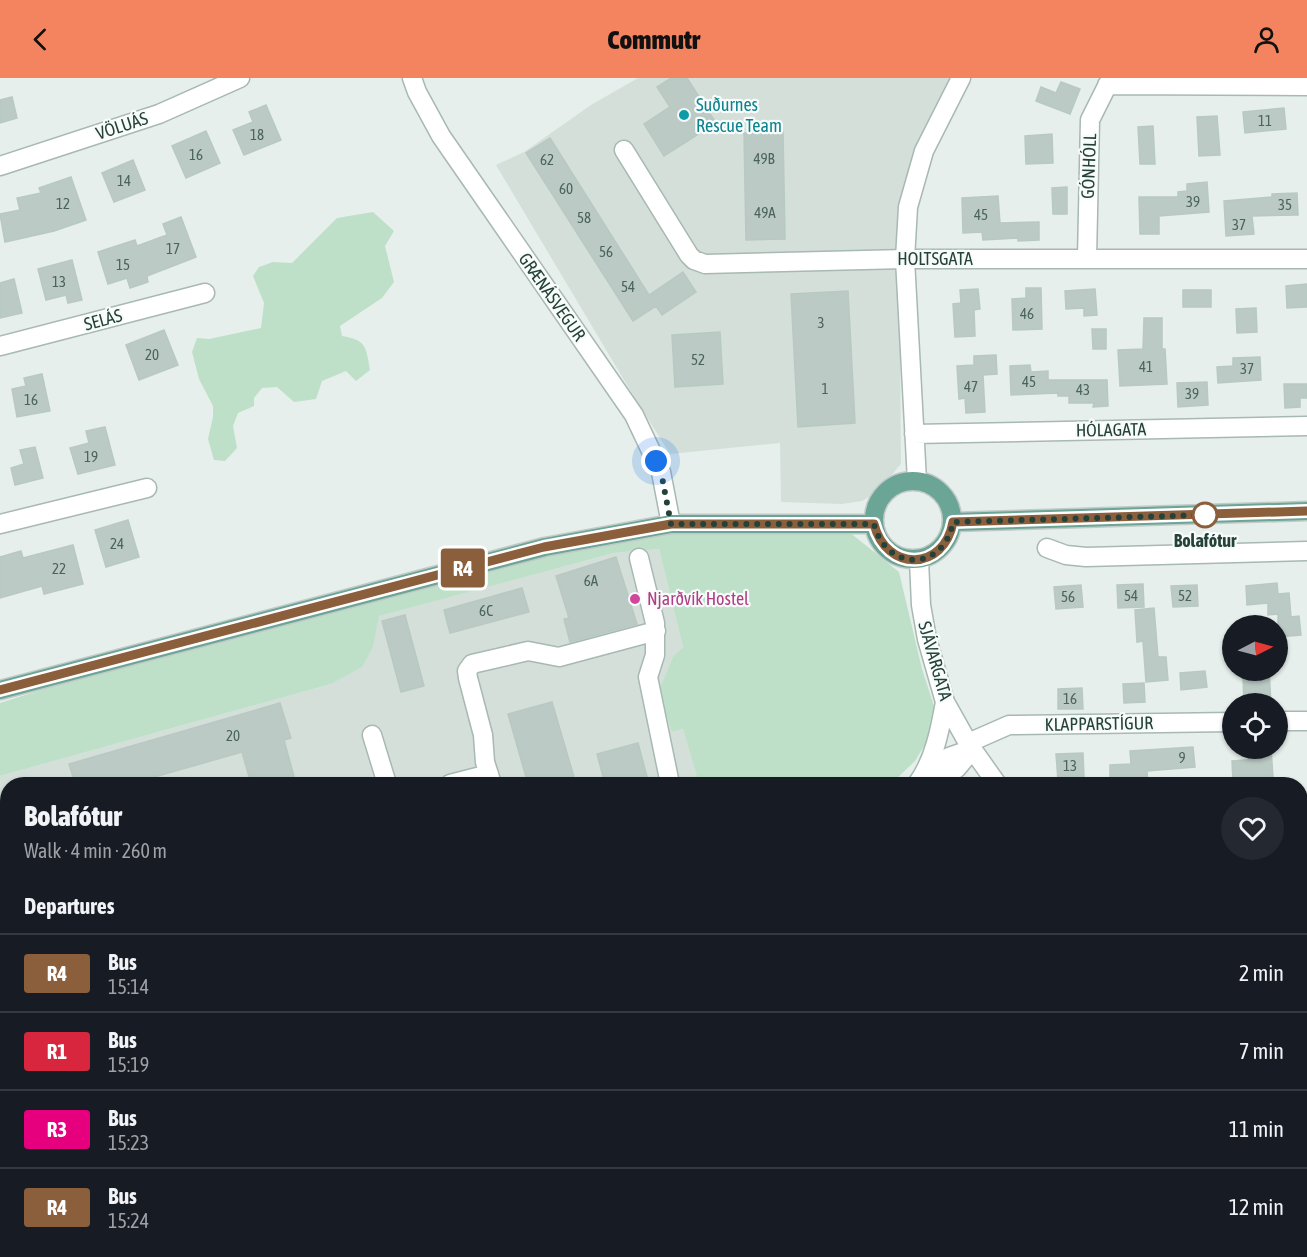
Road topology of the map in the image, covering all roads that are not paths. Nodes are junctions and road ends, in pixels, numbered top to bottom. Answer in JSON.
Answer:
{"nodes":[{"id":1,"x":240,"y":78,"type":"edge"},
{"id":2,"x":412,"y":78,"type":"edge"},
{"id":3,"x":961,"y":78,"type":"edge"},
{"id":4,"x":1109,"y":81,"type":"edge"},
{"id":5,"x":1307,"y":86,"type":"edge"},
{"id":6,"x":624,"y":150,"type":"dead end"},
{"id":7,"x":0,"y":166,"type":"edge"},
{"id":8,"x":1087,"y":258,"type":"junction"},
{"id":9,"x":905,"y":259,"type":"junction"},
{"id":10,"x":1307,"y":259,"type":"edge"},
{"id":11,"x":205,"y":293,"type":"dead end"},
{"id":12,"x":0,"y":346,"type":"edge"},
{"id":13,"x":1307,"y":426,"type":"edge"},
{"id":14,"x":914,"y":434,"type":"junction"},
{"id":15,"x":917,"y":481,"type":"junction"},
{"id":16,"x":147,"y":488,"type":"dead end"},
{"id":17,"x":1307,"y":511,"type":"edge"},
{"id":18,"x":953,"y":522,"type":"junction"},
{"id":19,"x":0,"y":524,"type":"edge"},
{"id":20,"x":671,"y":524,"type":"junction"},
{"id":21,"x":874,"y":524,"type":"junction"},
{"id":22,"x":1047,"y":548,"type":"dead end"},
{"id":23,"x":1307,"y":551,"type":"edge"},
{"id":24,"x":639,"y":558,"type":"dead end"},
{"id":25,"x":919,"y":560,"type":"junction"},
{"id":26,"x":656,"y":631,"type":"junction"},
{"id":27,"x":0,"y":690,"type":"edge"},
{"id":28,"x":945,"y":702,"type":"junction"},
{"id":29,"x":1307,"y":720,"type":"edge"},
{"id":30,"x":1288,"y":721,"type":"edge"},
{"id":31,"x":1222,"y":722,"type":"edge"},
{"id":32,"x":372,"y":735,"type":"dead end"},
{"id":33,"x":970,"y":746,"type":"junction"},
{"id":34,"x":489,"y":774,"type":"edge"},
{"id":35,"x":385,"y":777,"type":"edge"},
{"id":36,"x":668,"y":777,"type":"edge"},
{"id":37,"x":930,"y":777,"type":"edge"},
{"id":38,"x":938,"y":777,"type":"edge"},
{"id":39,"x":992,"y":777,"type":"edge"}],
"edges":[{"from":1,"to":7,"type":"street","name":"VÖLUÁS"},
{"from":2,"to":20,"type":"street","name":"GRÆNÁSVEGUR"},
{"from":3,"to":9,"type":"street"},
{"from":4,"to":5,"type":"street"},
{"from":4,"to":8,"type":"street","name":"GÓNHÓLL"},
{"from":6,"to":9,"type":"street","name":"HOLTSGATA"},
{"from":8,"to":9,"type":"street","name":"HOLTSGATA"},
{"from":8,"to":10,"type":"street","name":"HOLTSGATA"},
{"from":9,"to":14,"type":"street"},
{"from":11,"to":12,"type":"street","name":"SELÁS"},
{"from":13,"to":14,"type":"street","name":"HÓLAGATA"},
{"from":14,"to":15,"type":"street"},
{"from":15,"to":18,"type":"main road"},
{"from":15,"to":21,"type":"main road"},
{"from":16,"to":19,"type":"street"},
{"from":17,"to":18,"type":"main road"},
{"from":18,"to":25,"type":"main road"},
{"from":20,"to":21,"type":"main road"},
{"from":20,"to":27,"type":"main road"},
{"from":21,"to":25,"type":"main road"},
{"from":22,"to":23,"type":"street"},
{"from":24,"to":26,"type":"street"},
{"from":25,"to":28,"type":"street","name":"SJÁVARGATA"},
{"from":26,"to":34,"type":"street"},
{"from":26,"to":36,"type":"street"},
{"from":28,"to":33,"type":"street","name":"SJÁVARGATA"},
{"from":28,"to":37,"type":"street"},
{"from":29,"to":30,"type":"street"},
{"from":31,"to":33,"type":"street","name":"KLAPPARSTÍGUR"},
{"from":32,"to":35,"type":"street"},
{"from":33,"to":38,"type":"street"},
{"from":33,"to":39,"type":"street","name":"SJÁVARGATA"}]}
